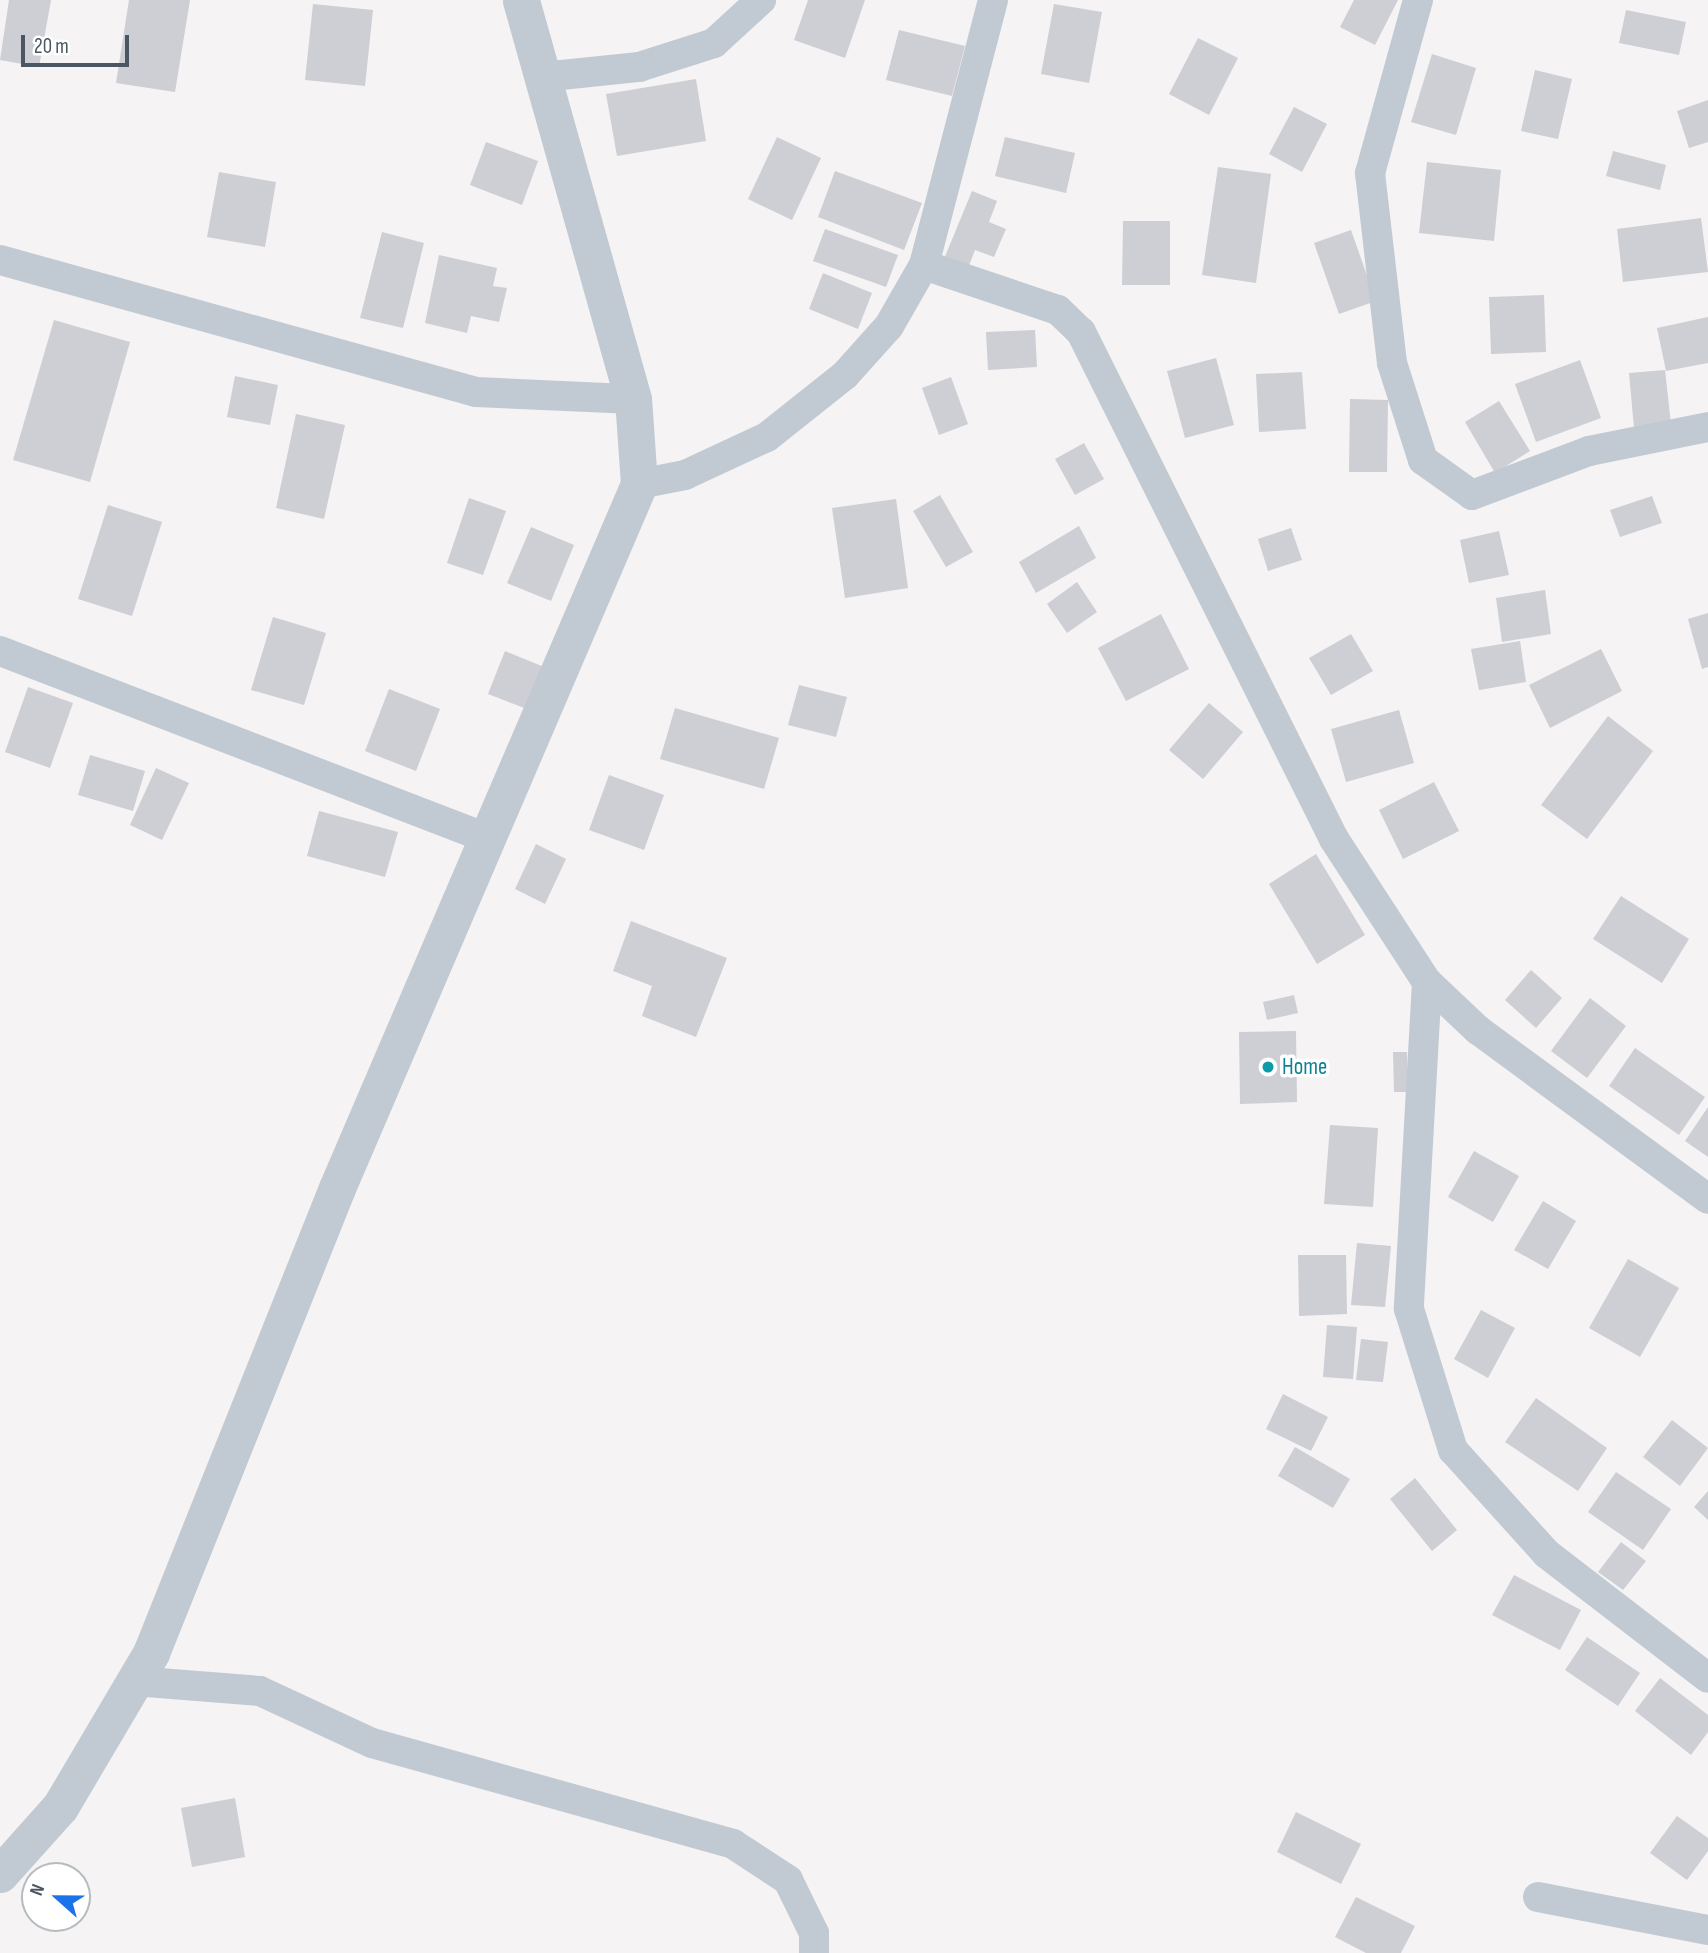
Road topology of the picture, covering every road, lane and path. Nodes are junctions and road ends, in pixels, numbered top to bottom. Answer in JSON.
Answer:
{"nodes":[{"id":1,"x":521,"y":0,"type":"edge"},
{"id":2,"x":761,"y":0,"type":"edge"},
{"id":3,"x":993,"y":0,"type":"edge"},
{"id":4,"x":1419,"y":0,"type":"edge"},
{"id":5,"x":542,"y":77,"type":"junction"},
{"id":6,"x":0,"y":260,"type":"edge"},
{"id":7,"x":924,"y":265,"type":"junction"},
{"id":8,"x":634,"y":399,"type":"junction"},
{"id":9,"x":1708,"y":426,"type":"edge"},
{"id":10,"x":639,"y":484,"type":"junction"},
{"id":11,"x":0,"y":651,"type":"edge"},
{"id":12,"x":487,"y":838,"type":"junction"},
{"id":13,"x":1427,"y":982,"type":"junction"},
{"id":14,"x":1708,"y":1199,"type":"edge"},
{"id":15,"x":1708,"y":1678,"type":"edge"},
{"id":16,"x":134,"y":1681,"type":"junction"},
{"id":17,"x":0,"y":1874,"type":"edge"},
{"id":18,"x":1538,"y":1897,"type":"dead end"},
{"id":19,"x":1708,"y":1930,"type":"edge"},
{"id":20,"x":814,"y":1953,"type":"edge"}],
"edges":[{"from":1,"to":5,"type":"street"},
{"from":2,"to":5,"type":"street"},
{"from":3,"to":7,"type":"street"},
{"from":4,"to":9,"type":"street"},
{"from":5,"to":8,"type":"street"},
{"from":6,"to":8,"type":"street"},
{"from":7,"to":10,"type":"street"},
{"from":7,"to":13,"type":"street"},
{"from":8,"to":10,"type":"street"},
{"from":10,"to":12,"type":"street"},
{"from":11,"to":12,"type":"street"},
{"from":12,"to":16,"type":"street"},
{"from":13,"to":14,"type":"street"},
{"from":13,"to":15,"type":"street"},
{"from":16,"to":17,"type":"street"},
{"from":16,"to":20,"type":"street"},
{"from":18,"to":19,"type":"street"}]}
